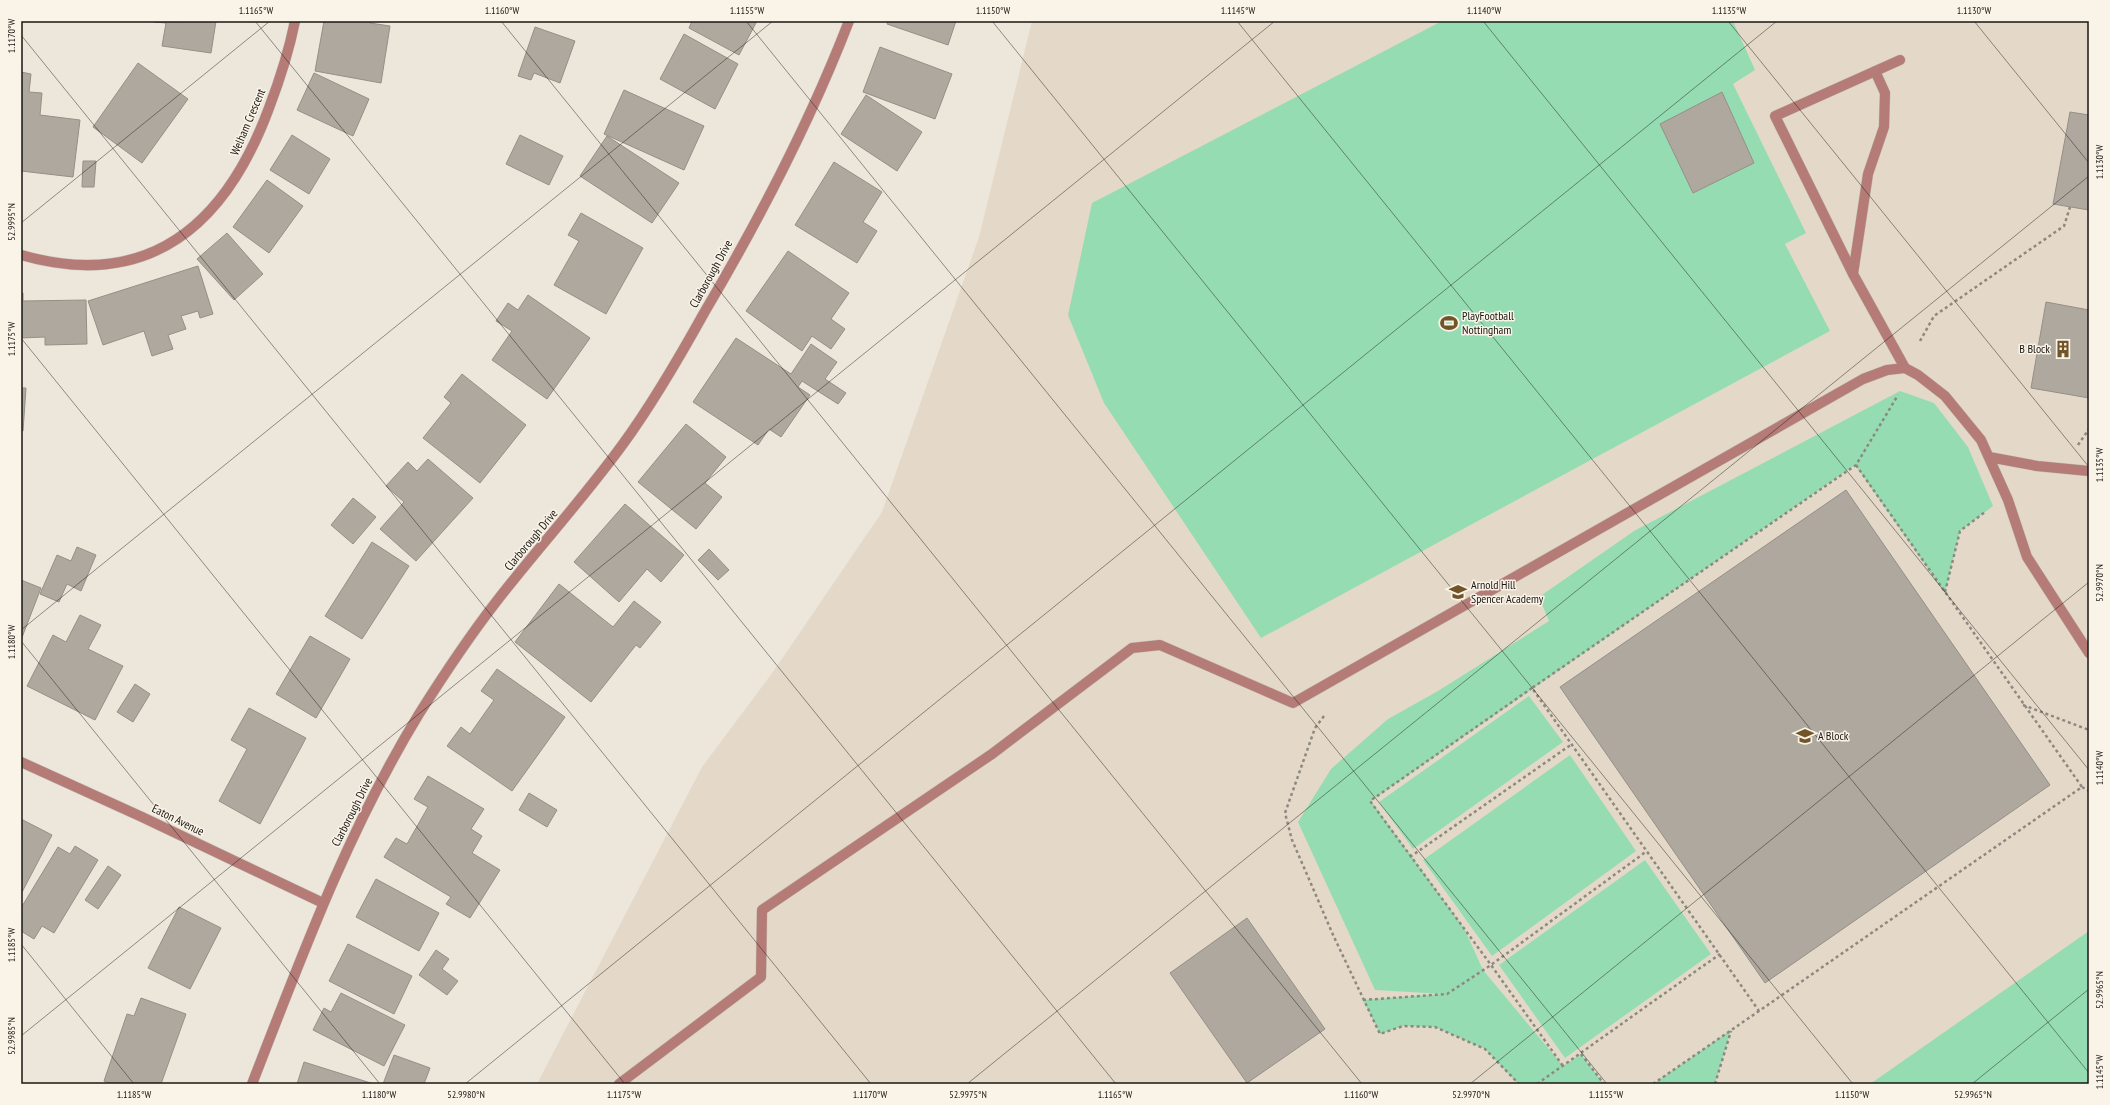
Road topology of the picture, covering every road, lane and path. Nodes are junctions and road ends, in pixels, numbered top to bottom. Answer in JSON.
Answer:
{"nodes":[{"id":1,"x":295,"y":21,"type":"edge"},
{"id":2,"x":848,"y":21,"type":"edge"},
{"id":3,"x":1900,"y":60,"type":"dead end"},
{"id":4,"x":1875,"y":71,"type":"junction"},
{"id":5,"x":2070,"y":207,"type":"dead end"},
{"id":6,"x":21,"y":255,"type":"edge"},
{"id":7,"x":1853,"y":274,"type":"junction"},
{"id":8,"x":1905,"y":368,"type":"junction"},
{"id":9,"x":1893,"y":394,"type":"dead end"},
{"id":10,"x":1989,"y":457,"type":"junction"},
{"id":11,"x":1856,"y":465,"type":"junction"},
{"id":12,"x":2089,"y":471,"type":"edge"},
{"id":13,"x":1988,"y":510,"type":"dead end"},
{"id":14,"x":1945,"y":593,"type":"junction"},
{"id":15,"x":2089,"y":652,"type":"edge"},
{"id":16,"x":1532,"y":688,"type":"junction"},
{"id":17,"x":2022,"y":705,"type":"junction"},
{"id":18,"x":1326,"y":714,"type":"dead end"},
{"id":19,"x":2089,"y":730,"type":"edge"},
{"id":20,"x":1572,"y":744,"type":"junction"},
{"id":21,"x":21,"y":762,"type":"edge"},
{"id":22,"x":2082,"y":787,"type":"junction"},
{"id":23,"x":2089,"y":791,"type":"edge"},
{"id":24,"x":1647,"y":851,"type":"junction"},
{"id":25,"x":1410,"y":857,"type":"junction"},
{"id":26,"x":323,"y":903,"type":"junction"},
{"id":27,"x":1720,"y":954,"type":"junction"},
{"id":28,"x":1491,"y":965,"type":"junction"},
{"id":29,"x":1363,"y":1000,"type":"junction"},
{"id":30,"x":1759,"y":1010,"type":"junction"},
{"id":31,"x":1731,"y":1030,"type":"junction"},
{"id":32,"x":1580,"y":1054,"type":"junction"},
{"id":33,"x":1563,"y":1066,"type":"junction"},
{"id":34,"x":252,"y":1084,"type":"edge"},
{"id":35,"x":619,"y":1084,"type":"edge"},
{"id":36,"x":1519,"y":1084,"type":"edge"},
{"id":37,"x":1537,"y":1084,"type":"edge"},
{"id":38,"x":1604,"y":1084,"type":"edge"},
{"id":39,"x":1653,"y":1084,"type":"edge"},
{"id":40,"x":1715,"y":1084,"type":"edge"}],
"edges":[{"from":1,"to":6,"type":"street","name":"Welham Crescent"},
{"from":2,"to":26,"type":"street","name":"Clarborough Drive"},
{"from":3,"to":4,"type":"street"},
{"from":4,"to":7,"type":"street"},
{"from":4,"to":7,"type":"street"},
{"from":5,"to":8,"type":"path"},
{"from":7,"to":8,"type":"street"},
{"from":8,"to":10,"type":"street"},
{"from":8,"to":35,"type":"street"},
{"from":9,"to":11,"type":"path"},
{"from":10,"to":12,"type":"street"},
{"from":10,"to":15,"type":"street"},
{"from":11,"to":14,"type":"path"},
{"from":11,"to":16,"type":"path"},
{"from":13,"to":14,"type":"path"},
{"from":14,"to":17,"type":"path"},
{"from":16,"to":20,"type":"path"},
{"from":16,"to":25,"type":"path"},
{"from":17,"to":19,"type":"path"},
{"from":17,"to":22,"type":"path"},
{"from":18,"to":29,"type":"path"},
{"from":20,"to":24,"type":"path"},
{"from":20,"to":25,"type":"path"},
{"from":21,"to":26,"type":"street","name":"Eaton Avenue"},
{"from":22,"to":23,"type":"path"},
{"from":22,"to":30,"type":"path"},
{"from":24,"to":27,"type":"path"},
{"from":24,"to":28,"type":"path"},
{"from":25,"to":28,"type":"path"},
{"from":26,"to":34,"type":"street","name":"Clarborough Drive"},
{"from":27,"to":30,"type":"path"},
{"from":27,"to":32,"type":"path"},
{"from":28,"to":29,"type":"path"},
{"from":28,"to":33,"type":"path"},
{"from":29,"to":36,"type":"path"},
{"from":30,"to":31,"type":"path"},
{"from":31,"to":39,"type":"path"},
{"from":31,"to":40,"type":"path"},
{"from":32,"to":33,"type":"path"},
{"from":32,"to":38,"type":"path"},
{"from":33,"to":37,"type":"path"}]}
